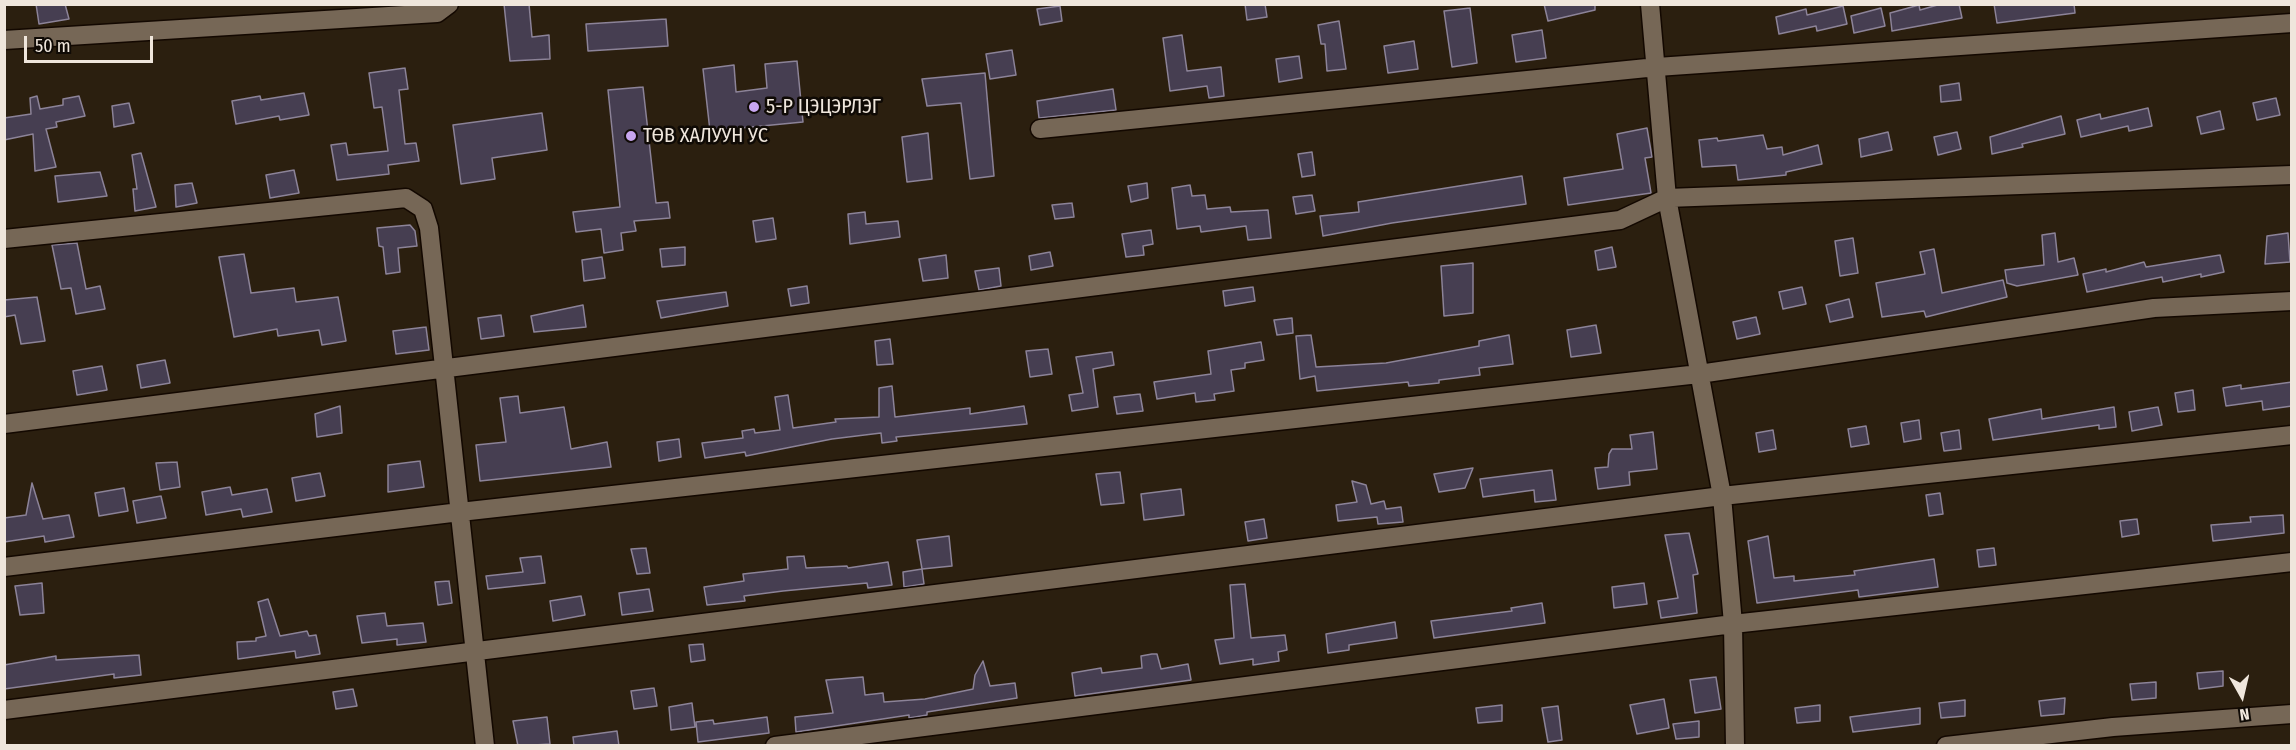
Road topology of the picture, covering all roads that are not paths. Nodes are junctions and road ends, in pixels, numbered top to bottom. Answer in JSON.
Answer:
{"nodes":[{"id":1,"x":449,"y":4,"type":"edge"},
{"id":2,"x":1650,"y":4,"type":"edge"},
{"id":3,"x":2292,"y":23,"type":"edge"},
{"id":4,"x":4,"y":40,"type":"edge"},
{"id":5,"x":1657,"y":67,"type":"junction"},
{"id":6,"x":1040,"y":129,"type":"dead end"},
{"id":7,"x":2292,"y":175,"type":"edge"},
{"id":8,"x":1667,"y":198,"type":"junction"},
{"id":9,"x":4,"y":239,"type":"edge"},
{"id":10,"x":2292,"y":301,"type":"edge"},
{"id":11,"x":444,"y":368,"type":"junction"},
{"id":12,"x":1699,"y":374,"type":"junction"},
{"id":13,"x":4,"y":424,"type":"edge"},
{"id":14,"x":2292,"y":435,"type":"edge"},
{"id":15,"x":1722,"y":496,"type":"junction"},
{"id":16,"x":460,"y":512,"type":"junction"},
{"id":17,"x":2292,"y":562,"type":"edge"},
{"id":18,"x":4,"y":567,"type":"edge"},
{"id":19,"x":1733,"y":624,"type":"junction"},
{"id":20,"x":475,"y":651,"type":"junction"},
{"id":21,"x":4,"y":710,"type":"edge"},
{"id":22,"x":2292,"y":714,"type":"edge"},
{"id":23,"x":485,"y":746,"type":"edge"},
{"id":24,"x":775,"y":746,"type":"edge"},
{"id":25,"x":1735,"y":746,"type":"edge"},
{"id":26,"x":1946,"y":746,"type":"edge"}],
"edges":[{"from":1,"to":4,"type":"street"},
{"from":2,"to":5,"type":"street"},
{"from":3,"to":5,"type":"street"},
{"from":5,"to":6,"type":"street"},
{"from":5,"to":8,"type":"street"},
{"from":7,"to":8,"type":"street"},
{"from":8,"to":11,"type":"street"},
{"from":8,"to":12,"type":"street"},
{"from":9,"to":11,"type":"street"},
{"from":10,"to":12,"type":"street"},
{"from":11,"to":13,"type":"street"},
{"from":11,"to":16,"type":"street"},
{"from":12,"to":15,"type":"street"},
{"from":12,"to":16,"type":"street"},
{"from":14,"to":15,"type":"street"},
{"from":15,"to":19,"type":"street"},
{"from":15,"to":20,"type":"street"},
{"from":16,"to":18,"type":"street"},
{"from":16,"to":20,"type":"street"},
{"from":17,"to":19,"type":"street"},
{"from":19,"to":24,"type":"street"},
{"from":19,"to":25,"type":"street"},
{"from":20,"to":21,"type":"street"},
{"from":20,"to":23,"type":"street"},
{"from":22,"to":26,"type":"street"}]}
